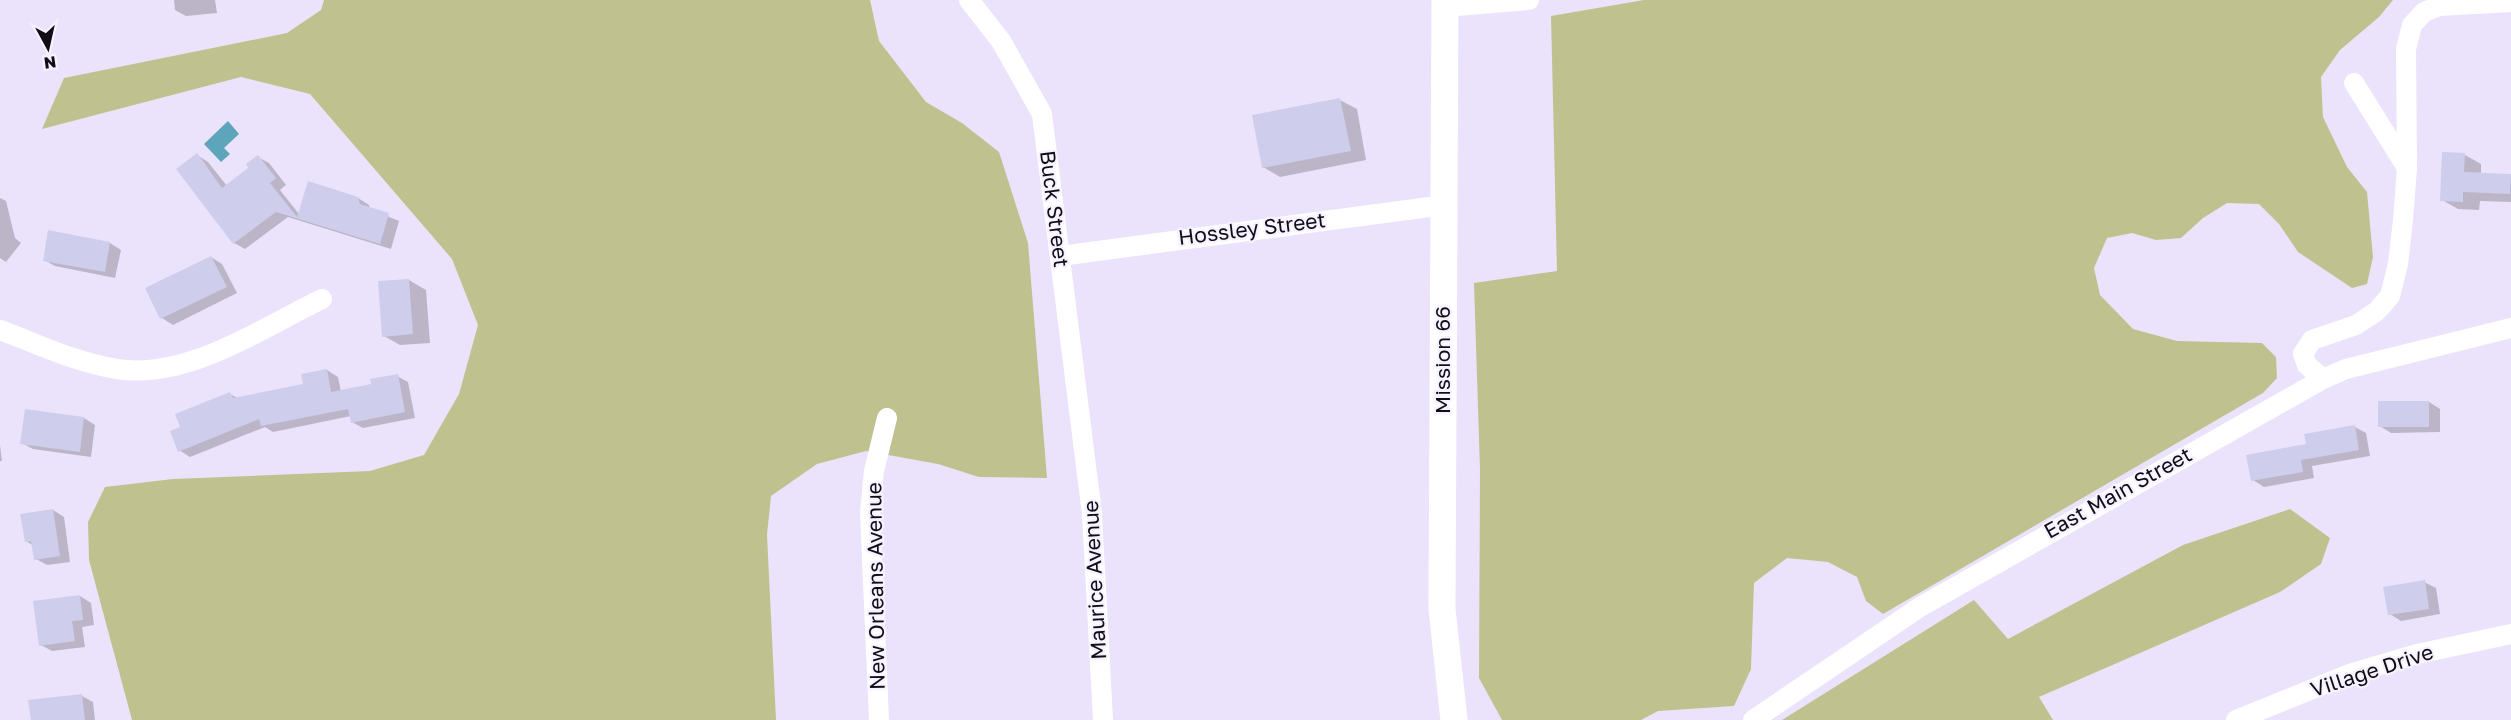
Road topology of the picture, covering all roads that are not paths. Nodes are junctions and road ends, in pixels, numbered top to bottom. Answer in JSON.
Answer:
{"nodes":[{"id":1,"x":969,"y":0,"type":"edge"},
{"id":2,"x":1529,"y":0,"type":"edge"},
{"id":3,"x":2511,"y":2,"type":"edge"},
{"id":4,"x":1445,"y":3,"type":"edge"},
{"id":5,"x":2354,"y":83,"type":"dead end"},
{"id":6,"x":2407,"y":168,"type":"junction"},
{"id":7,"x":1444,"y":205,"type":"junction"},
{"id":8,"x":1060,"y":256,"type":"junction"},
{"id":9,"x":322,"y":299,"type":"dead end"},
{"id":10,"x":2511,"y":328,"type":"edge"},
{"id":11,"x":0,"y":330,"type":"edge"},
{"id":12,"x":2324,"y":379,"type":"junction"},
{"id":13,"x":887,"y":418,"type":"dead end"},
{"id":14,"x":1084,"y":440,"type":"joint"},
{"id":15,"x":2511,"y":634,"type":"edge"},
{"id":16,"x":879,"y":720,"type":"edge"},
{"id":17,"x":1103,"y":720,"type":"edge"},
{"id":18,"x":1454,"y":720,"type":"edge"},
{"id":19,"x":1754,"y":720,"type":"edge"},
{"id":20,"x":2236,"y":720,"type":"edge"}],
"edges":[{"from":1,"to":8,"type":"street","name":"Buck Street"},
{"from":2,"to":4,"type":"street"},
{"from":3,"to":6,"type":"street"},
{"from":4,"to":7,"type":"street","name":"Mission 66"},
{"from":5,"to":6,"type":"street"},
{"from":6,"to":12,"type":"street"},
{"from":7,"to":8,"type":"street","name":"Hossley Street"},
{"from":7,"to":18,"type":"street","name":"Mission 66"},
{"from":8,"to":14,"type":"street","name":"Buck Street"},
{"from":9,"to":11,"type":"street"},
{"from":10,"to":12,"type":"street","name":"East Main Street"},
{"from":12,"to":19,"type":"street","name":"East Main Street"},
{"from":13,"to":16,"type":"street","name":"New Orleans Avenue"},
{"from":14,"to":17,"type":"street","name":"Maurice Avenue"},
{"from":15,"to":20,"type":"street","name":"Village Drive"}]}
